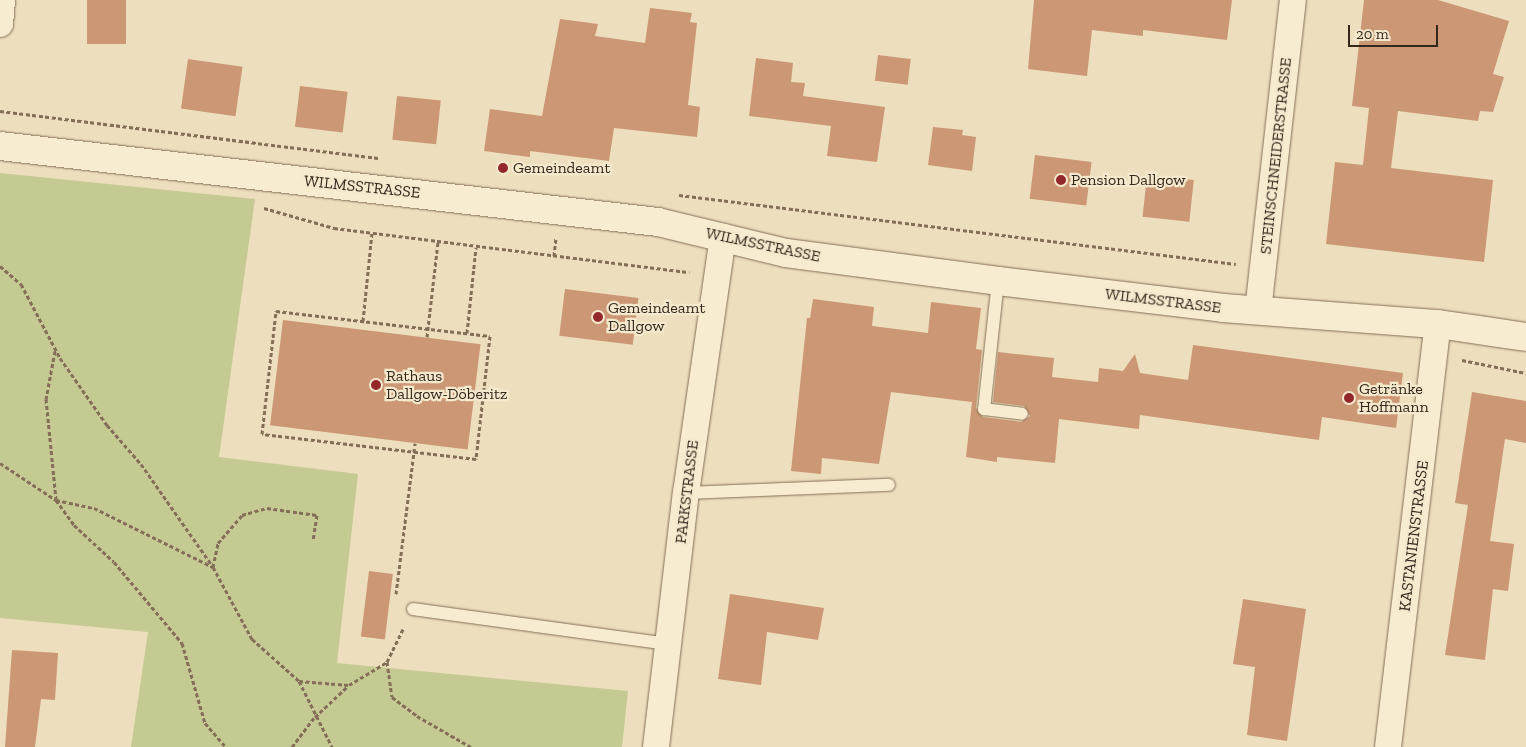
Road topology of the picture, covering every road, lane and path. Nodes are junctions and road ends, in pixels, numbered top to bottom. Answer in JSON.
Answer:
{"nodes":[{"id":1,"x":2,"y":0,"type":"edge"},
{"id":2,"x":1293,"y":0,"type":"edge"},
{"id":3,"x":0,"y":24,"type":"edge"},
{"id":4,"x":0,"y":146,"type":"edge"},
{"id":5,"x":255,"y":206,"type":"dead end"},
{"id":6,"x":372,"y":233,"type":"junction"},
{"id":7,"x":723,"y":237,"type":"junction"},
{"id":8,"x":438,"y":242,"type":"junction"},
{"id":9,"x":476,"y":247,"type":"junction"},
{"id":10,"x":0,"y":266,"type":"edge"},
{"id":11,"x":717,"y":275,"type":"junction"},
{"id":12,"x":998,"y":281,"type":"junction"},
{"id":13,"x":1258,"y":311,"type":"junction"},
{"id":14,"x":363,"y":321,"type":"junction"},
{"id":15,"x":1438,"y":324,"type":"junction"},
{"id":16,"x":428,"y":329,"type":"junction"},
{"id":17,"x":467,"y":334,"type":"junction"},
{"id":18,"x":427,"y":337,"type":"dead end"},
{"id":19,"x":1526,"y":338,"type":"edge"},
{"id":20,"x":56,"y":350,"type":"junction"},
{"id":21,"x":1435,"y":353,"type":"junction"},
{"id":22,"x":1526,"y":372,"type":"edge"},
{"id":23,"x":1022,"y":414,"type":"dead end"},
{"id":24,"x":415,"y":443,"type":"dead end"},
{"id":25,"x":414,"y":452,"type":"junction"},
{"id":26,"x":0,"y":463,"type":"edge"},
{"id":27,"x":889,"y":485,"type":"dead end"},
{"id":28,"x":686,"y":494,"type":"junction"},
{"id":29,"x":56,"y":500,"type":"junction"},
{"id":30,"x":313,"y":540,"type":"dead end"},
{"id":31,"x":213,"y":567,"type":"junction"},
{"id":32,"x":413,"y":609,"type":"junction"},
{"id":33,"x":668,"y":644,"type":"junction"},
{"id":34,"x":387,"y":662,"type":"junction"},
{"id":35,"x":299,"y":681,"type":"junction"},
{"id":36,"x":349,"y":686,"type":"junction"},
{"id":37,"x":315,"y":717,"type":"junction"},
{"id":38,"x":226,"y":747,"type":"edge"},
{"id":39,"x":292,"y":747,"type":"edge"},
{"id":40,"x":332,"y":747,"type":"edge"},
{"id":41,"x":471,"y":747,"type":"edge"},
{"id":42,"x":656,"y":747,"type":"edge"},
{"id":43,"x":1388,"y":747,"type":"edge"}],
"edges":[{"from":1,"to":3,"type":"street"},
{"from":2,"to":13,"type":"street","name":"STEINSCHNEIDERSTRASSE"},
{"from":4,"to":7,"type":"street","name":"WILMSSTRASSE"},
{"from":5,"to":6,"type":"path"},
{"from":6,"to":8,"type":"path"},
{"from":6,"to":14,"type":"path"},
{"from":7,"to":11,"type":"street","name":"PARKSTRASSE"},
{"from":7,"to":12,"type":"street","name":"WILMSSTRASSE"},
{"from":8,"to":9,"type":"path"},
{"from":8,"to":16,"type":"path"},
{"from":9,"to":11,"type":"path"},
{"from":9,"to":17,"type":"path"},
{"from":10,"to":20,"type":"path"},
{"from":11,"to":28,"type":"street","name":"PARKSTRASSE"},
{"from":12,"to":13,"type":"street","name":"WILMSSTRASSE"},
{"from":12,"to":23,"type":"lane"},
{"from":13,"to":15,"type":"street","name":"WILMSSTRASSE"},
{"from":14,"to":16,"type":"path"},
{"from":14,"to":25,"type":"path"},
{"from":15,"to":19,"type":"street","name":"WILMSSTRASSE"},
{"from":15,"to":21,"type":"street","name":"KASTANIENSTRASSE"},
{"from":16,"to":17,"type":"path"},
{"from":16,"to":18,"type":"path"},
{"from":17,"to":25,"type":"path"},
{"from":20,"to":29,"type":"path"},
{"from":20,"to":31,"type":"path"},
{"from":21,"to":22,"type":"path"},
{"from":21,"to":43,"type":"street","name":"KASTANIENSTRASSE"},
{"from":24,"to":25,"type":"path"},
{"from":25,"to":32,"type":"path"},
{"from":26,"to":29,"type":"path"},
{"from":27,"to":28,"type":"lane"},
{"from":28,"to":33,"type":"street","name":"PARKSTRASSE"},
{"from":29,"to":31,"type":"path"},
{"from":29,"to":38,"type":"path"},
{"from":30,"to":31,"type":"path"},
{"from":31,"to":35,"type":"path"},
{"from":32,"to":33,"type":"lane"},
{"from":32,"to":34,"type":"path"},
{"from":33,"to":42,"type":"street","name":"PARKSTRASSE"},
{"from":34,"to":36,"type":"path"},
{"from":34,"to":41,"type":"path"},
{"from":35,"to":36,"type":"path"},
{"from":35,"to":37,"type":"path"},
{"from":36,"to":37,"type":"path"},
{"from":37,"to":39,"type":"path"},
{"from":37,"to":40,"type":"path"}]}
